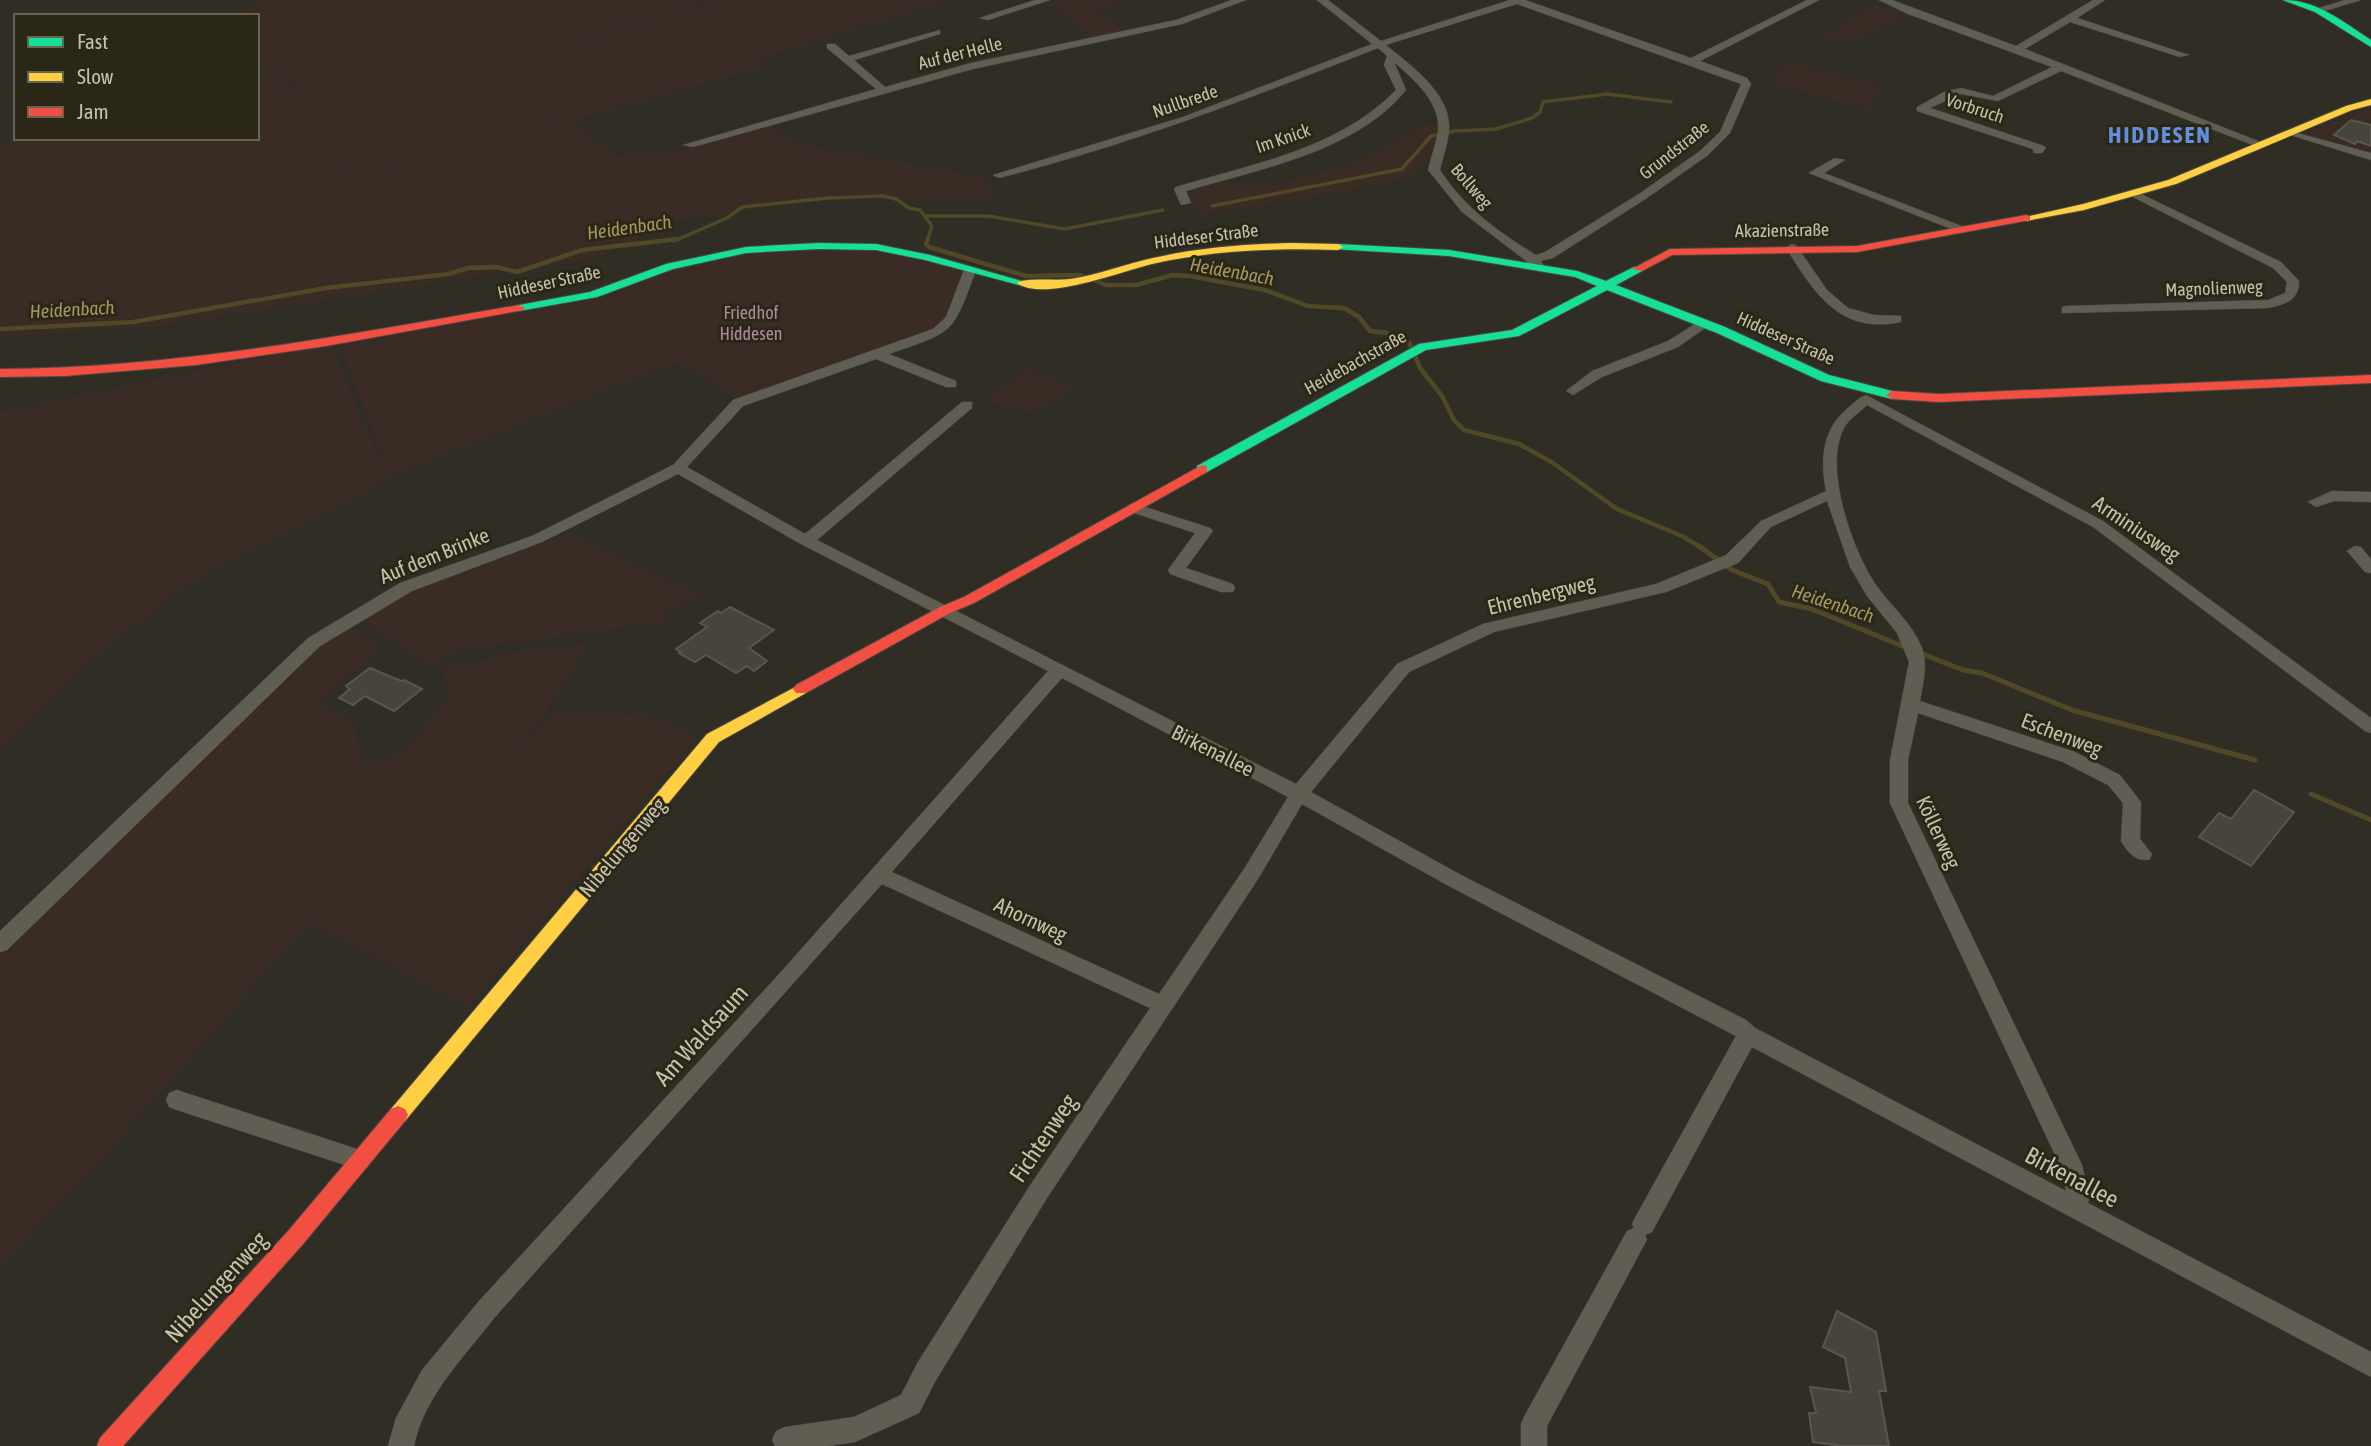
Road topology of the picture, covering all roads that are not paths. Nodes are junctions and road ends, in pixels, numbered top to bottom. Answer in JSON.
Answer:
{"nodes":[{"id":1,"x":1045,"y":0,"type":"edge"},
{"id":2,"x":1241,"y":0,"type":"edge"},
{"id":3,"x":1321,"y":0,"type":"edge"},
{"id":4,"x":1519,"y":0,"type":"edge"},
{"id":5,"x":1793,"y":0,"type":"edge"},
{"id":6,"x":1884,"y":0,"type":"edge"},
{"id":7,"x":2100,"y":0,"type":"edge"},
{"id":8,"x":2287,"y":0,"type":"edge"},
{"id":9,"x":2356,"y":0,"type":"edge"},
{"id":10,"x":1810,"y":2,"type":"edge"},
{"id":11,"x":2318,"y":10,"type":"junction"},
{"id":12,"x":985,"y":18,"type":"dead end"},
{"id":13,"x":2070,"y":19,"type":"junction"},
{"id":14,"x":937,"y":32,"type":"dead end"},
{"id":15,"x":2371,"y":44,"type":"edge"},
{"id":16,"x":1377,"y":45,"type":"junction"},
{"id":17,"x":831,"y":46,"type":"dead end"},
{"id":18,"x":2017,"y":50,"type":"junction"},
{"id":19,"x":2183,"y":55,"type":"dead end"},
{"id":20,"x":1393,"y":57,"type":"junction"},
{"id":21,"x":845,"y":60,"type":"junction"},
{"id":22,"x":1691,"y":62,"type":"junction"},
{"id":23,"x":2060,"y":67,"type":"junction"},
{"id":24,"x":884,"y":91,"type":"junction"},
{"id":25,"x":2371,"y":102,"type":"edge"},
{"id":26,"x":2294,"y":133,"type":"junction"},
{"id":27,"x":689,"y":145,"type":"dead end"},
{"id":28,"x":2262,"y":145,"type":"junction"},
{"id":29,"x":2038,"y":150,"type":"dead end"},
{"id":30,"x":2371,"y":157,"type":"edge"},
{"id":31,"x":1839,"y":160,"type":"dead end"},
{"id":32,"x":999,"y":175,"type":"dead end"},
{"id":33,"x":2135,"y":194,"type":"junction"},
{"id":34,"x":1185,"y":203,"type":"dead end"},
{"id":35,"x":1963,"y":229,"type":"junction"},
{"id":36,"x":1792,"y":248,"type":"junction"},
{"id":37,"x":1536,"y":262,"type":"junction"},
{"id":38,"x":970,"y":270,"type":"junction"},
{"id":39,"x":1608,"y":286,"type":"junction"},
{"id":40,"x":2067,"y":310,"type":"dead end"},
{"id":41,"x":1896,"y":319,"type":"dead end"},
{"id":42,"x":1703,"y":323,"type":"junction"},
{"id":43,"x":879,"y":355,"type":"junction"},
{"id":44,"x":0,"y":373,"type":"edge"},
{"id":45,"x":2371,"y":379,"type":"edge"},
{"id":46,"x":951,"y":384,"type":"dead end"},
{"id":47,"x":1573,"y":391,"type":"dead end"},
{"id":48,"x":1867,"y":395,"type":"junction"},
{"id":49,"x":967,"y":405,"type":"dead end"},
{"id":50,"x":678,"y":468,"type":"junction"},
{"id":51,"x":1833,"y":497,"type":"junction"},
{"id":52,"x":2371,"y":497,"type":"edge"},
{"id":53,"x":2316,"y":502,"type":"dead end"},
{"id":54,"x":1133,"y":508,"type":"junction"},
{"id":55,"x":806,"y":541,"type":"junction"},
{"id":56,"x":2355,"y":551,"type":"dead end"},
{"id":57,"x":2371,"y":568,"type":"edge"},
{"id":58,"x":1227,"y":589,"type":"dead end"},
{"id":59,"x":945,"y":610,"type":"junction"},
{"id":60,"x":1058,"y":671,"type":"junction"},
{"id":61,"x":1912,"y":705,"type":"junction"},
{"id":62,"x":2371,"y":727,"type":"edge"},
{"id":63,"x":1299,"y":794,"type":"junction"},
{"id":64,"x":2143,"y":855,"type":"dead end"},
{"id":65,"x":880,"y":875,"type":"junction"},
{"id":66,"x":0,"y":944,"type":"edge"},
{"id":67,"x":1163,"y":1005,"type":"junction"},
{"id":68,"x":1748,"y":1034,"type":"junction"},
{"id":69,"x":177,"y":1100,"type":"dead end"},
{"id":70,"x":360,"y":1160,"type":"junction"},
{"id":71,"x":2075,"y":1208,"type":"junction"},
{"id":72,"x":2371,"y":1365,"type":"edge"},
{"id":73,"x":785,"y":1440,"type":"dead end"},
{"id":74,"x":108,"y":1446,"type":"edge"},
{"id":75,"x":401,"y":1446,"type":"edge"},
{"id":76,"x":1534,"y":1446,"type":"edge"}],
"edges":[{"from":1,"to":12,"type":"street"},
{"from":2,"to":24,"type":"street","name":"Auf der Helle"},
{"from":3,"to":16,"type":"street","name":"Bollweg"},
{"from":4,"to":16,"type":"street","name":"Nullbrede"},
{"from":4,"to":22,"type":"street","name":"Grundstraße"},
{"from":5,"to":10,"type":"street"},
{"from":6,"to":18,"type":"street"},
{"from":7,"to":13,"type":"street"},
{"from":8,"to":11,"type":"street"},
{"from":9,"to":11,"type":"street"},
{"from":10,"to":22,"type":"street"},
{"from":11,"to":15,"type":"street"},
{"from":13,"to":18,"type":"street"},
{"from":13,"to":19,"type":"street"},
{"from":14,"to":21,"type":"street"},
{"from":16,"to":20,"type":"street","name":"Bollweg"},
{"from":16,"to":32,"type":"street","name":"Nullbrede"},
{"from":17,"to":21,"type":"street"},
{"from":18,"to":23,"type":"street"},
{"from":20,"to":34,"type":"street","name":"Im Knick"},
{"from":20,"to":37,"type":"street","name":"Bollweg"},
{"from":21,"to":24,"type":"street"},
{"from":22,"to":37,"type":"street","name":"Grundstraße"},
{"from":23,"to":28,"type":"street"},
{"from":23,"to":29,"type":"street","name":"Vorbruch"},
{"from":24,"to":27,"type":"street","name":"Auf der Helle"},
{"from":25,"to":26,"type":"street","name":"Akazienstraße"},
{"from":26,"to":28,"type":"street","name":"Akazienstraße"},
{"from":26,"to":30,"type":"street"},
{"from":28,"to":33,"type":"street","name":"Akazienstraße"},
{"from":31,"to":35,"type":"street"},
{"from":33,"to":35,"type":"street","name":"Akazienstraße"},
{"from":33,"to":40,"type":"street","name":"Magnolienweg"},
{"from":35,"to":36,"type":"street","name":"Akazienstraße"},
{"from":36,"to":39,"type":"street","name":"Akazienstraße"},
{"from":36,"to":41,"type":"street"},
{"from":37,"to":38,"type":"street","name":"Hiddeser Straße"},
{"from":37,"to":39,"type":"street","name":"Hiddeser Straße"},
{"from":38,"to":43,"type":"street","name":"Auf dem Brinke"},
{"from":38,"to":44,"type":"street","name":"Hiddeser Straße"},
{"from":39,"to":42,"type":"street","name":"Hiddeser Straße"},
{"from":39,"to":54,"type":"street","name":"Heidebachstraße"},
{"from":42,"to":47,"type":"street"},
{"from":42,"to":48,"type":"street","name":"Hiddeser Straße"},
{"from":43,"to":46,"type":"street"},
{"from":43,"to":50,"type":"street","name":"Auf dem Brinke"},
{"from":45,"to":48,"type":"street","name":"Hiddeser Straße"},
{"from":48,"to":51,"type":"street","name":"Köllerweg"},
{"from":48,"to":62,"type":"street","name":"Arminiusweg"},
{"from":49,"to":55,"type":"street"},
{"from":50,"to":55,"type":"street","name":"Birkenallee"},
{"from":50,"to":66,"type":"street","name":"Auf dem Brinke"},
{"from":51,"to":61,"type":"street","name":"Köllerweg"},
{"from":51,"to":63,"type":"street","name":"Ehrenbergweg"},
{"from":52,"to":53,"type":"street"},
{"from":54,"to":58,"type":"street"},
{"from":54,"to":59,"type":"street","name":"Heidebachstraße"},
{"from":55,"to":59,"type":"street","name":"Birkenallee"},
{"from":56,"to":57,"type":"street"},
{"from":59,"to":60,"type":"street","name":"Birkenallee"},
{"from":59,"to":70,"type":"street","name":"Nibelungenweg"},
{"from":60,"to":63,"type":"street","name":"Birkenallee"},
{"from":60,"to":65,"type":"street","name":"Am Waldsaum"},
{"from":61,"to":64,"type":"street","name":"Eschenweg"},
{"from":61,"to":71,"type":"street","name":"Köllerweg"},
{"from":63,"to":67,"type":"street","name":"Fichtenweg"},
{"from":63,"to":68,"type":"street","name":"Birkenallee"},
{"from":65,"to":67,"type":"street","name":"Ahornweg"},
{"from":65,"to":75,"type":"street","name":"Am Waldsaum"},
{"from":67,"to":73,"type":"street","name":"Fichtenweg"},
{"from":68,"to":71,"type":"street","name":"Birkenallee"},
{"from":68,"to":76,"type":"street"},
{"from":69,"to":70,"type":"street"},
{"from":70,"to":74,"type":"street","name":"Nibelungenweg"},
{"from":71,"to":72,"type":"street","name":"Birkenallee"}]}
